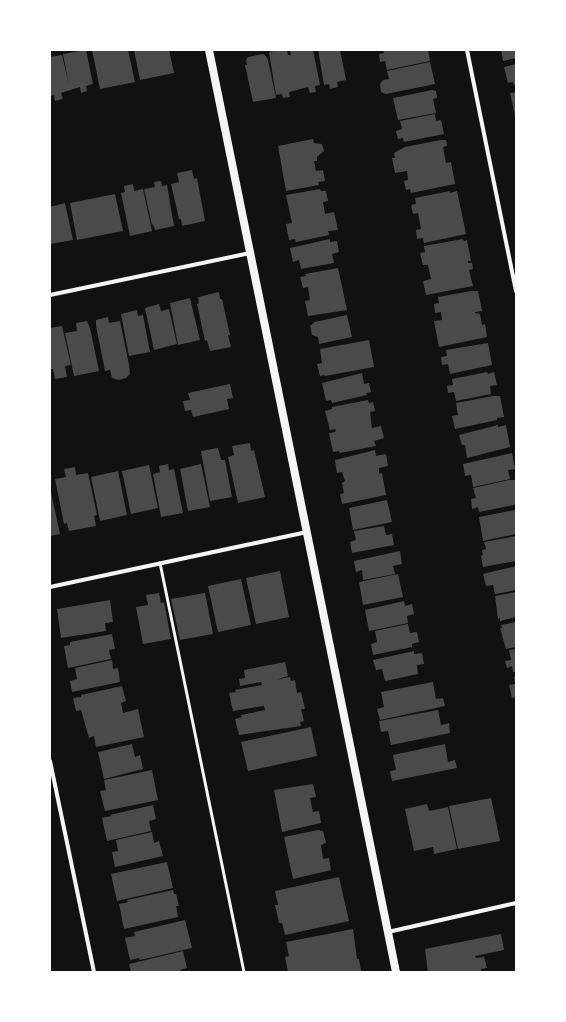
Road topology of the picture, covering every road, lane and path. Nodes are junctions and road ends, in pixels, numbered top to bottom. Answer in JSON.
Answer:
{"nodes":[{"id":1,"x":209,"y":50,"type":"edge"},
{"id":2,"x":467,"y":50,"type":"edge"},
{"id":3,"x":251,"y":253,"type":"junction"},
{"id":4,"x":516,"y":291,"type":"edge"},
{"id":5,"x":50,"y":295,"type":"edge"},
{"id":6,"x":308,"y":532,"type":"junction"},
{"id":7,"x":160,"y":563,"type":"junction"},
{"id":8,"x":50,"y":587,"type":"edge"},
{"id":9,"x":50,"y":760,"type":"edge"},
{"id":10,"x":516,"y":903,"type":"edge"},
{"id":11,"x":388,"y":932,"type":"junction"},
{"id":12,"x":94,"y":972,"type":"edge"},
{"id":13,"x":244,"y":972,"type":"edge"},
{"id":14,"x":396,"y":972,"type":"edge"}],
"edges":[{"from":1,"to":3,"type":"main road"},
{"from":2,"to":4,"type":"street"},
{"from":3,"to":5,"type":"street"},
{"from":3,"to":6,"type":"main road"},
{"from":6,"to":7,"type":"street"},
{"from":6,"to":11,"type":"main road"},
{"from":7,"to":8,"type":"street"},
{"from":7,"to":13,"type":"lane"},
{"from":9,"to":12,"type":"street"},
{"from":10,"to":11,"type":"street"},
{"from":11,"to":14,"type":"main road"}]}
